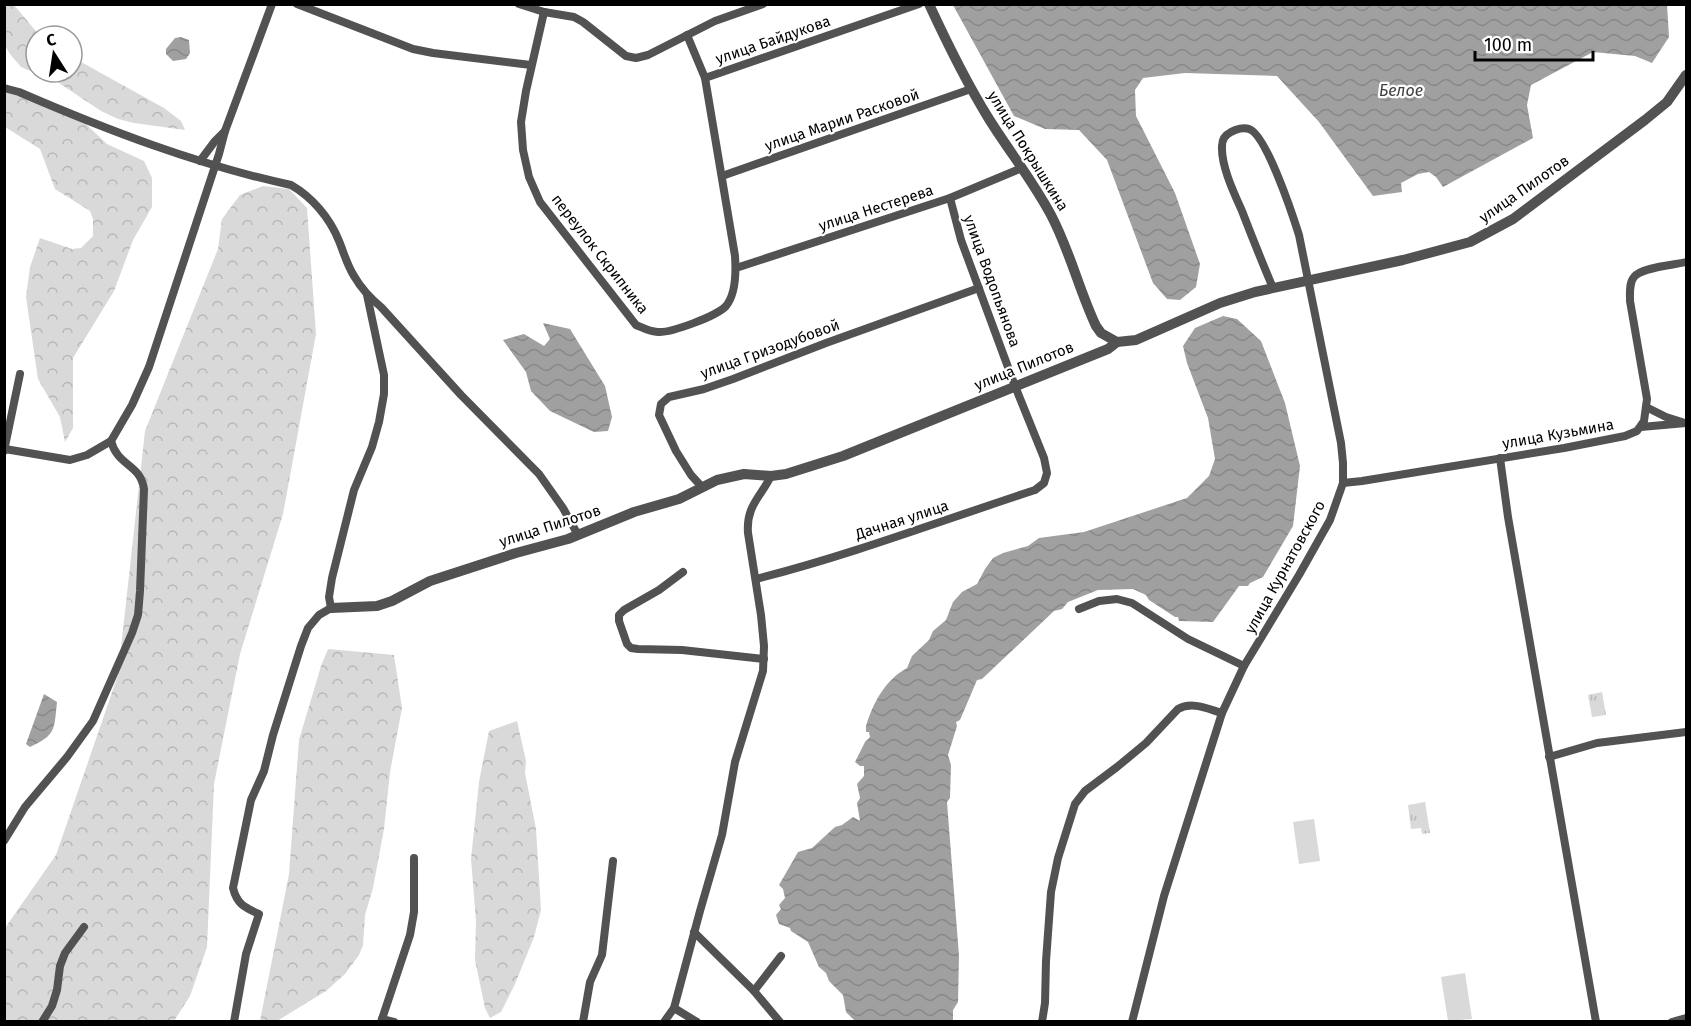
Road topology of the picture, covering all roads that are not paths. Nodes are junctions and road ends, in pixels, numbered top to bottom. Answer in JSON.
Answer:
{"nodes":[{"id":1,"x":272,"y":4,"type":"edge"},
{"id":2,"x":297,"y":4,"type":"edge"},
{"id":3,"x":519,"y":4,"type":"edge"},
{"id":4,"x":763,"y":4,"type":"edge"},
{"id":5,"x":919,"y":4,"type":"edge"},
{"id":6,"x":929,"y":4,"type":"edge"},
{"id":7,"x":544,"y":12,"type":"junction"},
{"id":8,"x":687,"y":35,"type":"junction"},
{"id":9,"x":531,"y":65,"type":"junction"},
{"id":10,"x":1686,"y":75,"type":"edge"},
{"id":11,"x":705,"y":78,"type":"junction"},
{"id":12,"x":4,"y":88,"type":"edge"},
{"id":13,"x":971,"y":89,"type":"junction"},
{"id":14,"x":225,"y":131,"type":"junction"},
{"id":15,"x":200,"y":161,"type":"junction"},
{"id":16,"x":215,"y":166,"type":"junction"},
{"id":17,"x":1022,"y":168,"type":"junction"},
{"id":18,"x":722,"y":176,"type":"junction"},
{"id":19,"x":950,"y":198,"type":"junction"},
{"id":20,"x":1686,"y":262,"type":"edge"},
{"id":21,"x":736,"y":268,"type":"junction"},
{"id":22,"x":1309,"y":279,"type":"junction"},
{"id":23,"x":979,"y":288,"type":"junction"},
{"id":24,"x":1273,"y":288,"type":"junction"},
{"id":25,"x":367,"y":295,"type":"junction"},
{"id":26,"x":1117,"y":342,"type":"junction"},
{"id":27,"x":20,"y":374,"type":"dead end"},
{"id":28,"x":1015,"y":386,"type":"junction"},
{"id":29,"x":1646,"y":407,"type":"junction"},
{"id":30,"x":1686,"y":423,"type":"edge"},
{"id":31,"x":1641,"y":427,"type":"junction"},
{"id":32,"x":111,"y":441,"type":"junction"},
{"id":33,"x":5,"y":450,"type":"edge"},
{"id":34,"x":1500,"y":458,"type":"junction"},
{"id":35,"x":1047,"y":473,"type":"joint"},
{"id":36,"x":771,"y":476,"type":"junction"},
{"id":37,"x":1343,"y":483,"type":"junction"},
{"id":38,"x":702,"y":487,"type":"junction"},
{"id":39,"x":578,"y":536,"type":"junction"},
{"id":40,"x":682,"y":572,"type":"dead end"},
{"id":41,"x":756,"y":579,"type":"junction"},
{"id":42,"x":331,"y":608,"type":"junction"},
{"id":43,"x":1079,"y":609,"type":"dead end"},
{"id":44,"x":764,"y":659,"type":"junction"},
{"id":45,"x":1244,"y":666,"type":"junction"},
{"id":46,"x":1222,"y":714,"type":"junction"},
{"id":47,"x":1686,"y":732,"type":"edge"},
{"id":48,"x":1549,"y":757,"type":"junction"},
{"id":49,"x":4,"y":841,"type":"edge"},
{"id":50,"x":414,"y":858,"type":"dead end"},
{"id":51,"x":613,"y":861,"type":"dead end"},
{"id":52,"x":84,"y":927,"type":"dead end"},
{"id":53,"x":694,"y":932,"type":"junction"},
{"id":54,"x":782,"y":956,"type":"dead end"},
{"id":55,"x":754,"y":991,"type":"junction"},
{"id":56,"x":674,"y":1008,"type":"junction"},
{"id":57,"x":1686,"y":1018,"type":"edge"},
{"id":58,"x":382,"y":1020,"type":"edge"},
{"id":59,"x":42,"y":1022,"type":"edge"},
{"id":60,"x":234,"y":1022,"type":"edge"},
{"id":61,"x":394,"y":1022,"type":"edge"},
{"id":62,"x":583,"y":1022,"type":"edge"},
{"id":63,"x":664,"y":1022,"type":"edge"},
{"id":64,"x":697,"y":1022,"type":"edge"},
{"id":65,"x":780,"y":1022,"type":"edge"},
{"id":66,"x":1042,"y":1022,"type":"edge"},
{"id":67,"x":1132,"y":1022,"type":"edge"},
{"id":68,"x":1596,"y":1022,"type":"edge"},
{"id":69,"x":1672,"y":1022,"type":"edge"}],
"edges":[{"from":1,"to":14,"type":"street"},
{"from":2,"to":9,"type":"street"},
{"from":3,"to":7,"type":"street"},
{"from":4,"to":8,"type":"street"},
{"from":5,"to":11,"type":"street","name":"улица Байдукова"},
{"from":6,"to":13,"type":"street","name":"улица Покрышкина"},
{"from":7,"to":8,"type":"street"},
{"from":7,"to":9,"type":"street","name":"переулок Скрипника"},
{"from":8,"to":11,"type":"street","name":"переулок Скрипника"},
{"from":9,"to":21,"type":"street","name":"переулок Скрипника"},
{"from":10,"to":22,"type":"street","name":"улица Пилотов"},
{"from":11,"to":18,"type":"street","name":"переулок Скрипника"},
{"from":12,"to":15,"type":"street"},
{"from":13,"to":17,"type":"street","name":"улица Покрышкина"},
{"from":13,"to":18,"type":"street","name":"улица Марии Расковой"},
{"from":14,"to":15,"type":"street"},
{"from":14,"to":16,"type":"street"},
{"from":15,"to":16,"type":"street"},
{"from":16,"to":25,"type":"street"},
{"from":16,"to":32,"type":"street"},
{"from":17,"to":19,"type":"street","name":"улица Нестерева"},
{"from":17,"to":26,"type":"street","name":"улица Покрышкина"},
{"from":18,"to":21,"type":"street","name":"переулок Скрипника"},
{"from":19,"to":21,"type":"street","name":"улица Нестерева"},
{"from":19,"to":23,"type":"street","name":"улица Водопьянова"},
{"from":20,"to":29,"type":"street"},
{"from":22,"to":24,"type":"street","name":"улица Пилотов"},
{"from":22,"to":24,"type":"street","name":"улица Курнатовского"},
{"from":22,"to":37,"type":"street","name":"улица Курнатовского"},
{"from":23,"to":28,"type":"street","name":"улица Водопьянова"},
{"from":23,"to":38,"type":"street","name":"улица Гризодубовой"},
{"from":24,"to":26,"type":"street","name":"улица Пилотов"},
{"from":25,"to":39,"type":"street"},
{"from":25,"to":42,"type":"street"},
{"from":26,"to":28,"type":"street","name":"улица Пилотов"},
{"from":27,"to":33,"type":"street"},
{"from":28,"to":35,"type":"street","name":"улица Водопьянова"},
{"from":28,"to":36,"type":"street","name":"улица Пилотов"},
{"from":29,"to":30,"type":"street"},
{"from":29,"to":31,"type":"street"},
{"from":30,"to":31,"type":"street","name":"улица Кузьмина"},
{"from":31,"to":34,"type":"street","name":"улица Кузьмина"},
{"from":32,"to":33,"type":"street"},
{"from":32,"to":49,"type":"street"},
{"from":34,"to":37,"type":"street","name":"улица Кузьмина"},
{"from":34,"to":48,"type":"street"},
{"from":35,"to":41,"type":"street","name":"Дачная улица"},
{"from":36,"to":38,"type":"street","name":"улица Пилотов"},
{"from":36,"to":41,"type":"street"},
{"from":37,"to":45,"type":"street","name":"улица Курнатовского"},
{"from":38,"to":39,"type":"street","name":"улица Пилотов"},
{"from":39,"to":42,"type":"street","name":"улица Пилотов"},
{"from":40,"to":44,"type":"street"},
{"from":41,"to":44,"type":"street"},
{"from":42,"to":60,"type":"street"},
{"from":43,"to":45,"type":"street"},
{"from":44,"to":53,"type":"street"},
{"from":45,"to":46,"type":"street","name":"улица Курнатовского"},
{"from":46,"to":66,"type":"street"},
{"from":46,"to":67,"type":"street","name":"улица Курнатовского"},
{"from":47,"to":48,"type":"street"},
{"from":48,"to":68,"type":"street"},
{"from":50,"to":58,"type":"street"},
{"from":51,"to":62,"type":"street"},
{"from":52,"to":59,"type":"street"},
{"from":53,"to":55,"type":"street"},
{"from":53,"to":56,"type":"street"},
{"from":54,"to":55,"type":"street"},
{"from":55,"to":65,"type":"street"},
{"from":56,"to":63,"type":"street"},
{"from":56,"to":64,"type":"street"},
{"from":57,"to":69,"type":"street"},
{"from":58,"to":61,"type":"street"}]}
